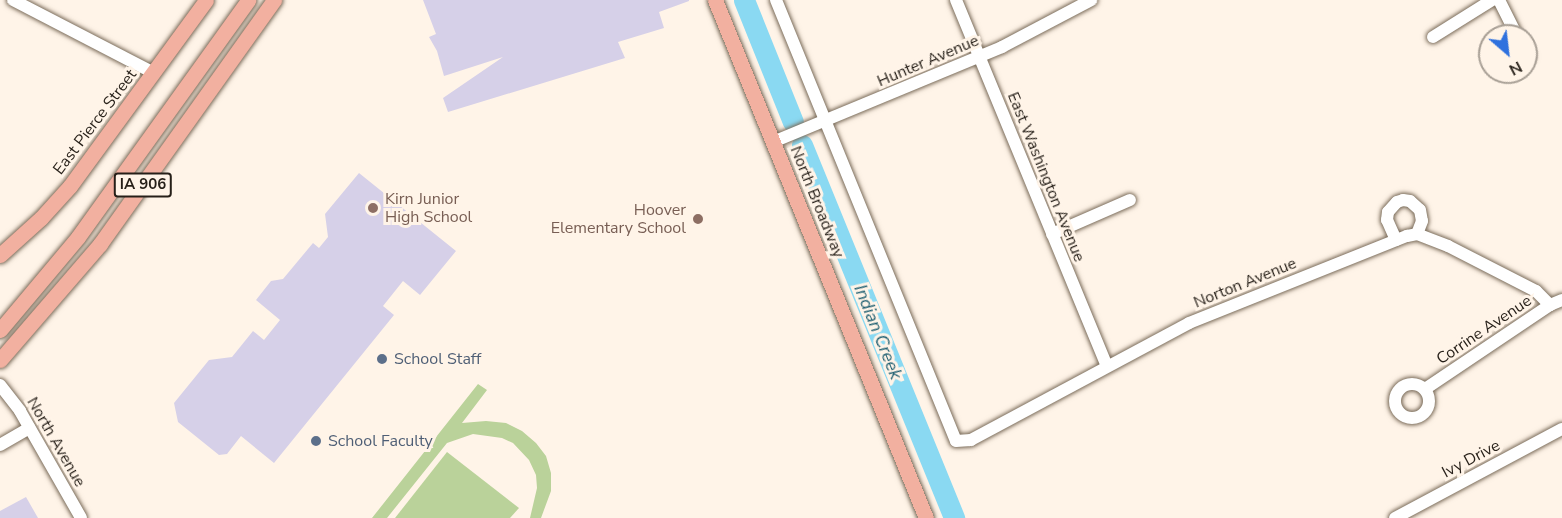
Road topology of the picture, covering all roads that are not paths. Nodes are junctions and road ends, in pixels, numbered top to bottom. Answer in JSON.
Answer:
{"nodes":[{"id":1,"x":13,"y":0,"type":"edge"},
{"id":2,"x":206,"y":0,"type":"edge"},
{"id":3,"x":248,"y":0,"type":"edge"},
{"id":4,"x":274,"y":0,"type":"edge"},
{"id":5,"x":715,"y":0,"type":"edge"},
{"id":6,"x":776,"y":0,"type":"edge"},
{"id":7,"x":956,"y":0,"type":"edge"},
{"id":8,"x":1091,"y":0,"type":"edge"},
{"id":9,"x":1492,"y":0,"type":"edge"},
{"id":10,"x":1499,"y":0,"type":"edge"},
{"id":11,"x":1511,"y":24,"type":"edge"},
{"id":12,"x":1433,"y":37,"type":"dead end"},
{"id":13,"x":979,"y":57,"type":"junction"},
{"id":14,"x":154,"y":73,"type":"junction"},
{"id":15,"x":826,"y":120,"type":"junction"},
{"id":16,"x":773,"y":142,"type":"junction"},
{"id":17,"x":1130,"y":200,"type":"dead end"},
{"id":18,"x":1052,"y":234,"type":"junction"},
{"id":19,"x":1417,"y":234,"type":"junction"},
{"id":20,"x":1396,"y":240,"type":"junction"},
{"id":21,"x":0,"y":255,"type":"edge"},
{"id":22,"x":1556,"y":302,"type":"edge"},
{"id":23,"x":0,"y":330,"type":"edge"},
{"id":24,"x":0,"y":360,"type":"edge"},
{"id":25,"x":1107,"y":366,"type":"junction"},
{"id":26,"x":0,"y":385,"type":"edge"},
{"id":27,"x":1425,"y":389,"type":"dead end"},
{"id":28,"x":30,"y":428,"type":"junction"},
{"id":29,"x":1562,"y":429,"type":"edge"},
{"id":30,"x":0,"y":446,"type":"edge"},
{"id":31,"x":81,"y":518,"type":"edge"},
{"id":32,"x":926,"y":518,"type":"edge"},
{"id":33,"x":1395,"y":518,"type":"edge"}],
"edges":[{"from":1,"to":14,"type":"street"},
{"from":2,"to":14,"type":"main road","name":"East Pierce Street"},
{"from":3,"to":23,"type":"main road","number":"IA 906"},
{"from":4,"to":24,"type":"main road","number":"IA 906"},
{"from":5,"to":16,"type":"main road","name":"North Broadway"},
{"from":6,"to":15,"type":"street"},
{"from":7,"to":13,"type":"street","name":"East Washington Avenue"},
{"from":8,"to":13,"type":"street","name":"Hunter Avenue"},
{"from":9,"to":12,"type":"street"},
{"from":10,"to":11,"type":"street"},
{"from":13,"to":15,"type":"street","name":"Hunter Avenue"},
{"from":13,"to":18,"type":"street","name":"East Washington Avenue"},
{"from":14,"to":21,"type":"main road","name":"East Pierce Street"},
{"from":15,"to":16,"type":"street","name":"Hunter Avenue"},
{"from":15,"to":25,"type":"street","name":"Norton Avenue"},
{"from":16,"to":32,"type":"main road","name":"North Broadway"},
{"from":17,"to":18,"type":"street"},
{"from":18,"to":25,"type":"street","name":"East Washington Avenue"},
{"from":19,"to":20,"type":"street","name":"Norton Avenue"},
{"from":19,"to":20,"type":"street"},
{"from":19,"to":22,"type":"street"},
{"from":20,"to":25,"type":"street","name":"Norton Avenue"},
{"from":22,"to":27,"type":"street","name":"Corrine Avenue"},
{"from":26,"to":28,"type":"street","name":"North Avenue"},
{"from":28,"to":30,"type":"street"},
{"from":28,"to":31,"type":"street","name":"North Avenue"},
{"from":29,"to":33,"type":"street","name":"Ivy Drive"}]}
